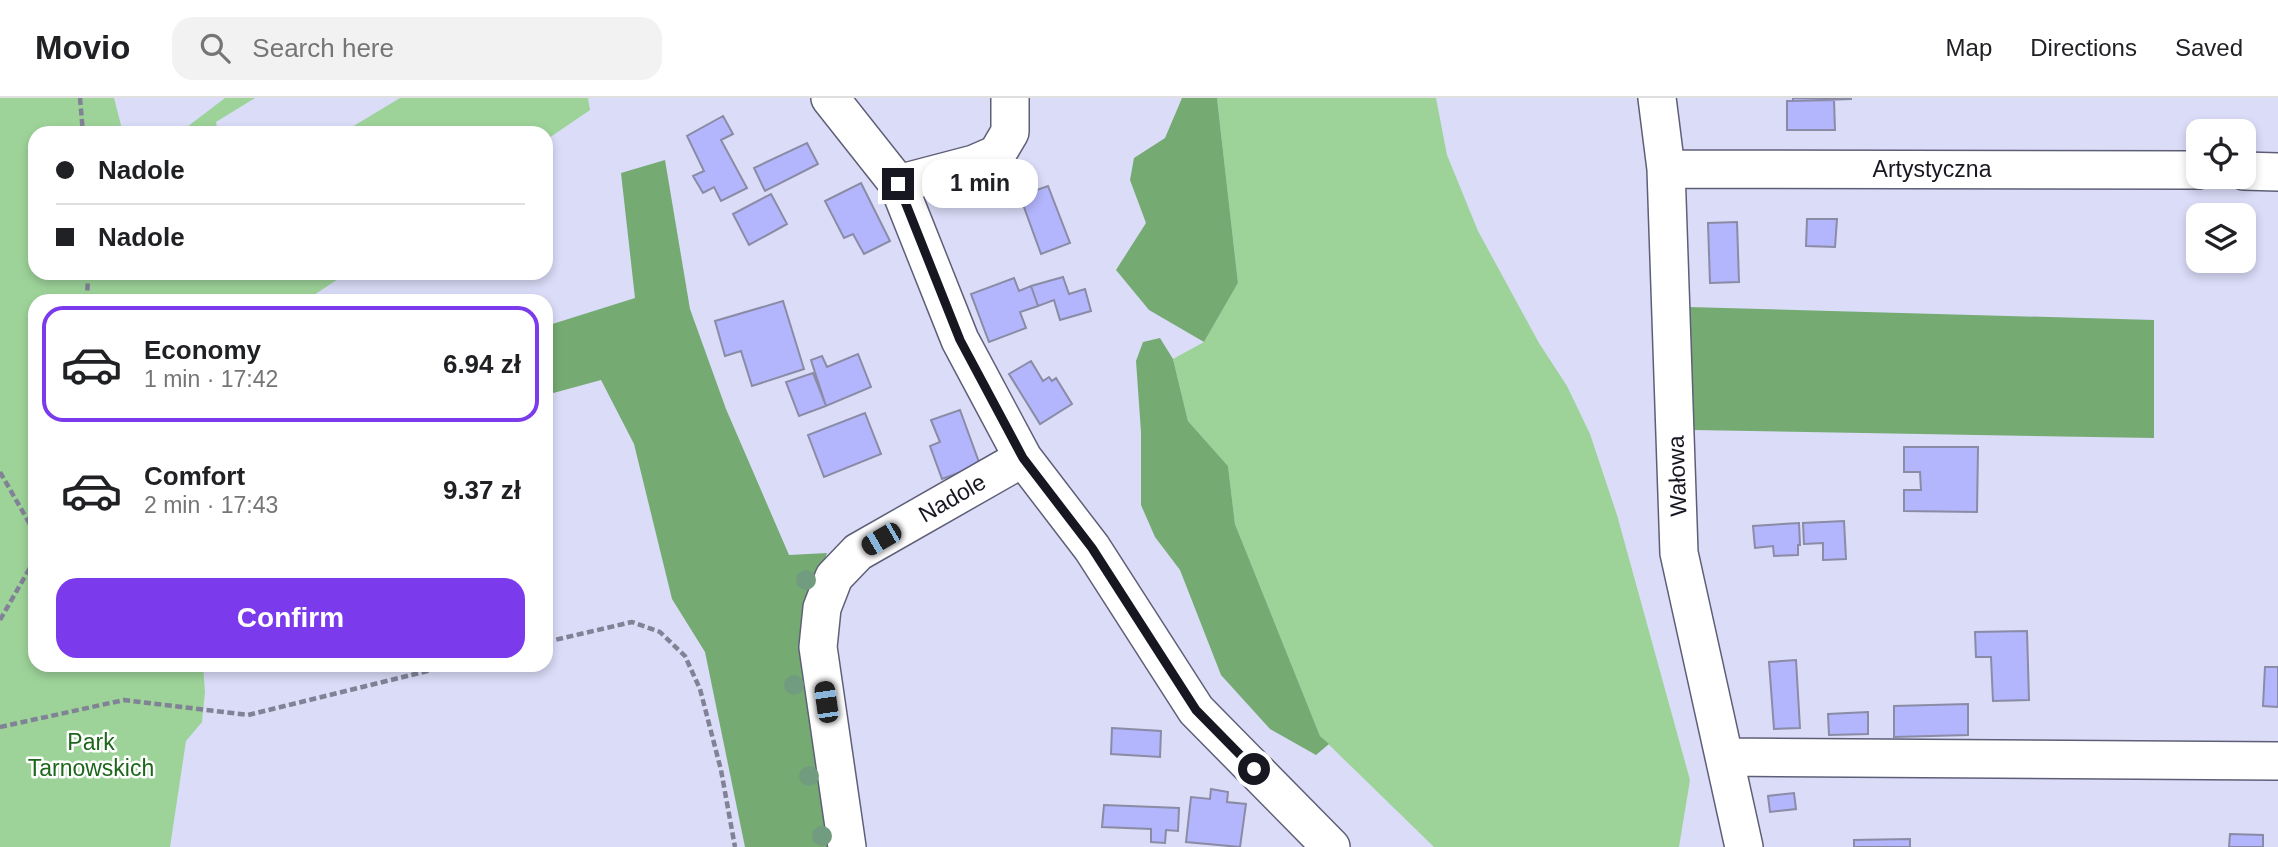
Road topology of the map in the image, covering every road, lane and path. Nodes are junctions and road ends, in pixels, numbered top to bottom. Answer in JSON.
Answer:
{"nodes":[{"id":1,"x":80,"y":98,"type":"edge"},
{"id":2,"x":830,"y":98,"type":"edge"},
{"id":3,"x":1010,"y":98,"type":"edge"},
{"id":4,"x":1657,"y":98,"type":"edge"},
{"id":5,"x":82,"y":126,"type":"edge"},
{"id":6,"x":1666,"y":169,"type":"junction"},
{"id":7,"x":2186,"y":170,"type":"edge"},
{"id":8,"x":2256,"y":171,"type":"edge"},
{"id":9,"x":2278,"y":172,"type":"edge"},
{"id":10,"x":898,"y":184,"type":"junction"},
{"id":11,"x":1023,"y":458,"type":"junction"},
{"id":12,"x":0,"y":472,"type":"edge"},
{"id":13,"x":28,"y":521,"type":"edge"},
{"id":14,"x":28,"y":571,"type":"edge"},
{"id":15,"x":0,"y":620,"type":"edge"},
{"id":16,"x":553,"y":640,"type":"edge"},
{"id":17,"x":423,"y":672,"type":"edge"},
{"id":18,"x":0,"y":727,"type":"edge"},
{"id":19,"x":1725,"y":757,"type":"junction"},
{"id":20,"x":2278,"y":761,"type":"edge"},
{"id":21,"x":735,"y":847,"type":"edge"},
{"id":22,"x":847,"y":847,"type":"edge"},
{"id":23,"x":1331,"y":847,"type":"edge"},
{"id":24,"x":1744,"y":847,"type":"edge"}],
"edges":[{"from":1,"to":5,"type":"path"},
{"from":2,"to":10,"type":"street"},
{"from":3,"to":10,"type":"street"},
{"from":4,"to":6,"type":"street","name":"Wałowa"},
{"from":6,"to":7,"type":"street","name":"Artystyczna"},
{"from":6,"to":19,"type":"street","name":"Wałowa"},
{"from":8,"to":9,"type":"street"},
{"from":10,"to":11,"type":"street"},
{"from":11,"to":22,"type":"street","name":"Nadole"},
{"from":11,"to":23,"type":"street"},
{"from":12,"to":13,"type":"path"},
{"from":14,"to":15,"type":"path"},
{"from":16,"to":21,"type":"path"},
{"from":17,"to":18,"type":"path"},
{"from":19,"to":20,"type":"street"},
{"from":19,"to":24,"type":"street","name":"Wałowa"}]}
